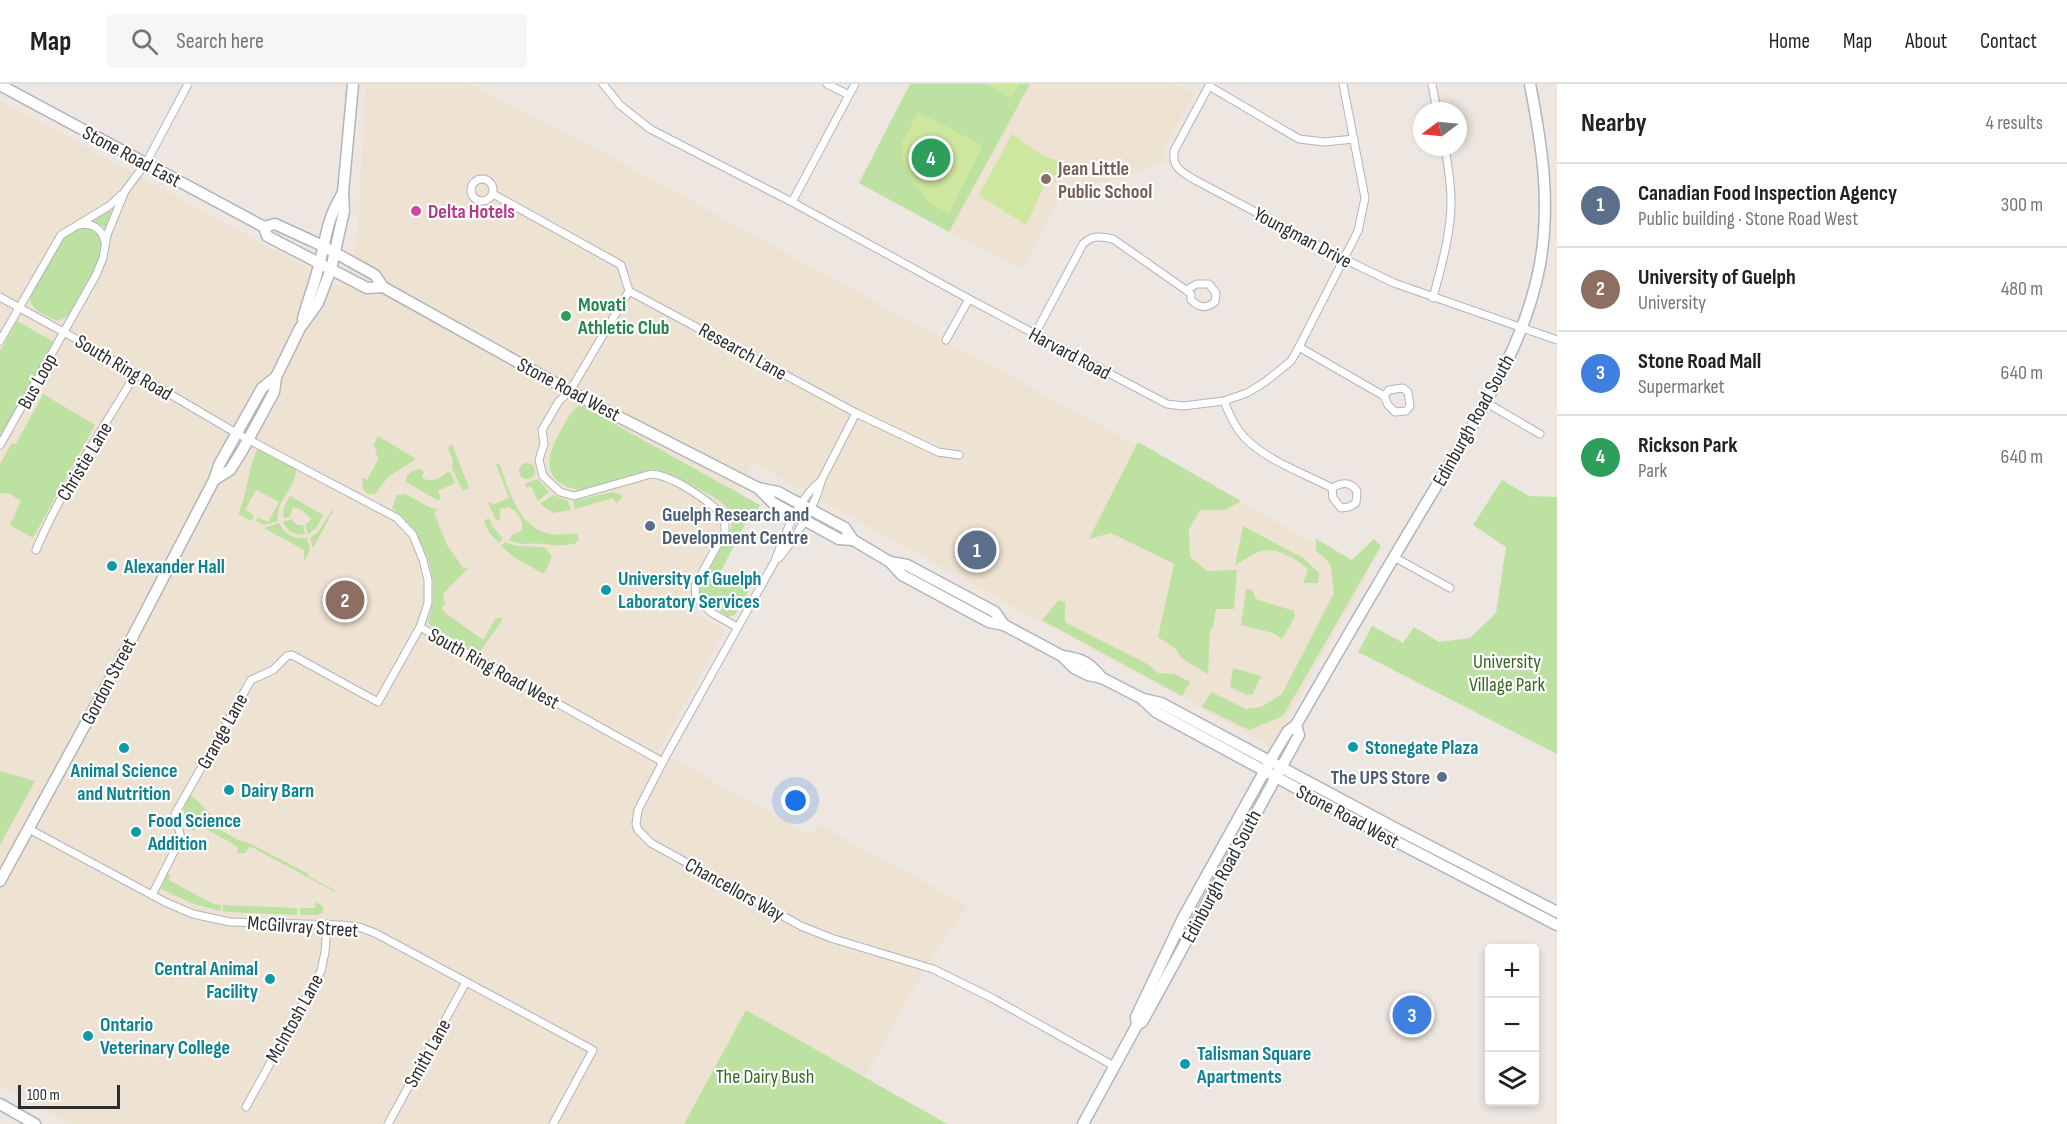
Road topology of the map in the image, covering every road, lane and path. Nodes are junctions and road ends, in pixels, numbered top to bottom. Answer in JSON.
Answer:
{"nodes":[{"id":1,"x":188,"y":84,"type":"edge"},
{"id":2,"x":353,"y":84,"type":"edge"},
{"id":3,"x":603,"y":84,"type":"edge"},
{"id":4,"x":828,"y":84,"type":"edge"},
{"id":5,"x":855,"y":84,"type":"edge"},
{"id":6,"x":1344,"y":84,"type":"edge"},
{"id":7,"x":1432,"y":84,"type":"edge"},
{"id":8,"x":1530,"y":84,"type":"edge"},
{"id":9,"x":0,"y":85,"type":"edge"},
{"id":10,"x":1210,"y":85,"type":"edge"},
{"id":11,"x":849,"y":95,"type":"junction"},
{"id":12,"x":1435,"y":102,"type":"edge"},
{"id":13,"x":1354,"y":138,"type":"junction"},
{"id":14,"x":1446,"y":156,"type":"edge"},
{"id":15,"x":146,"y":163,"type":"junction"},
{"id":16,"x":125,"y":191,"type":"junction"},
{"id":17,"x":343,"y":193,"type":"junction"},
{"id":18,"x":493,"y":194,"type":"dead end"},
{"id":19,"x":792,"y":202,"type":"junction"},
{"id":20,"x":73,"y":226,"type":"junction"},
{"id":21,"x":264,"y":227,"type":"junction"},
{"id":22,"x":323,"y":246,"type":"junction"},
{"id":23,"x":105,"y":251,"type":"junction"},
{"id":24,"x":335,"y":253,"type":"junction"},
{"id":25,"x":1344,"y":259,"type":"junction"},
{"id":26,"x":320,"y":263,"type":"junction"},
{"id":27,"x":331,"y":269,"type":"junction"},
{"id":28,"x":383,"y":287,"type":"junction"},
{"id":29,"x":1186,"y":290,"type":"junction"},
{"id":30,"x":629,"y":291,"type":"junction"},
{"id":31,"x":0,"y":297,"type":"edge"},
{"id":32,"x":1433,"y":298,"type":"junction"},
{"id":33,"x":969,"y":299,"type":"junction"},
{"id":34,"x":19,"y":308,"type":"junction"},
{"id":35,"x":300,"y":328,"type":"junction"},
{"id":36,"x":1522,"y":328,"type":"junction"},
{"id":37,"x":64,"y":332,"type":"junction"},
{"id":38,"x":1035,"y":334,"type":"junction"},
{"id":39,"x":946,"y":340,"type":"dead end"},
{"id":40,"x":1557,"y":340,"type":"edge"},
{"id":41,"x":0,"y":341,"type":"edge"},
{"id":42,"x":1299,"y":347,"type":"junction"},
{"id":43,"x":136,"y":374,"type":"junction"},
{"id":44,"x":276,"y":377,"type":"junction"},
{"id":45,"x":570,"y":392,"type":"junction"},
{"id":46,"x":1384,"y":396,"type":"dead end"},
{"id":47,"x":1224,"y":401,"type":"junction"},
{"id":48,"x":1485,"y":402,"type":"junction"},
{"id":49,"x":856,"y":413,"type":"junction"},
{"id":50,"x":237,"y":433,"type":"junction"},
{"id":51,"x":1540,"y":434,"type":"dead end"},
{"id":52,"x":248,"y":439,"type":"junction"},
{"id":53,"x":0,"y":445,"type":"edge"},
{"id":54,"x":959,"y":455,"type":"dead end"},
{"id":55,"x":214,"y":480,"type":"junction"},
{"id":56,"x":1332,"y":488,"type":"dead end"},
{"id":57,"x":803,"y":512,"type":"junction"},
{"id":58,"x":36,"y":550,"type":"dead end"},
{"id":59,"x":1394,"y":557,"type":"junction"},
{"id":60,"x":1450,"y":588,"type":"dead end"},
{"id":61,"x":420,"y":627,"type":"junction"},
{"id":62,"x":737,"y":627,"type":"junction"},
{"id":63,"x":1296,"y":725,"type":"junction"},
{"id":64,"x":663,"y":762,"type":"junction"},
{"id":65,"x":1267,"y":766,"type":"junction"},
{"id":66,"x":1278,"y":772,"type":"junction"},
{"id":67,"x":1389,"y":825,"type":"junction"},
{"id":68,"x":29,"y":829,"type":"junction"},
{"id":69,"x":1372,"y":829,"type":"junction"},
{"id":70,"x":0,"y":881,"type":"edge"},
{"id":71,"x":152,"y":895,"type":"junction"},
{"id":72,"x":1557,"y":912,"type":"edge"},
{"id":73,"x":327,"y":924,"type":"junction"},
{"id":74,"x":1557,"y":925,"type":"edge"},
{"id":75,"x":466,"y":982,"type":"junction"},
{"id":76,"x":1137,"y":1025,"type":"junction"},
{"id":77,"x":1114,"y":1066,"type":"junction"},
{"id":78,"x":0,"y":1104,"type":"edge"},
{"id":79,"x":246,"y":1107,"type":"dead end"},
{"id":80,"x":35,"y":1124,"type":"edge"},
{"id":81,"x":388,"y":1124,"type":"edge"},
{"id":82,"x":553,"y":1124,"type":"edge"},
{"id":83,"x":1083,"y":1124,"type":"edge"}],
"edges":[{"from":1,"to":15,"type":"street","name":"Bus Loop"},
{"from":2,"to":17,"type":"main road","name":"Gordon Street"},
{"from":3,"to":19,"type":"street","name":"Harvard Road"},
{"from":4,"to":11,"type":"street"},
{"from":5,"to":11,"type":"street"},
{"from":6,"to":13,"type":"street","name":"Harvard Road"},
{"from":7,"to":12,"type":"street"},
{"from":8,"to":36,"type":"main road","name":"Edinburgh Road South"},
{"from":9,"to":15,"type":"main road","name":"Stone Road East"},
{"from":10,"to":13,"type":"street"},
{"from":10,"to":25,"type":"street","name":"Youngman Drive"},
{"from":11,"to":19,"type":"street"},
{"from":13,"to":25,"type":"street","name":"Harvard Road"},
{"from":14,"to":32,"type":"street"},
{"from":15,"to":16,"type":"street","name":"Bus Loop"},
{"from":15,"to":21,"type":"main road","name":"Stone Road East"},
{"from":16,"to":20,"type":"street","name":"Bus Loop"},
{"from":16,"to":23,"type":"street","name":"Bus Loop"},
{"from":17,"to":22,"type":"main road","name":"Gordon Street"},
{"from":17,"to":24,"type":"main road","name":"Gordon Street"},
{"from":18,"to":30,"type":"street"},
{"from":19,"to":33,"type":"street","name":"Harvard Road"},
{"from":20,"to":23,"type":"street"},
{"from":20,"to":34,"type":"street","name":"Bus Loop"},
{"from":21,"to":22,"type":"main road","name":"Stone Road East"},
{"from":21,"to":26,"type":"main road","name":"Stone Road East"},
{"from":22,"to":24,"type":"main road","name":"Stone Road East"},
{"from":22,"to":26,"type":"main road","name":"Gordon Street"},
{"from":23,"to":37,"type":"street","name":"Bus Loop"},
{"from":24,"to":27,"type":"main road","name":"Gordon Street"},
{"from":24,"to":28,"type":"main road","name":"Stone Road West"},
{"from":25,"to":32,"type":"street","name":"Youngman Drive"},
{"from":25,"to":42,"type":"street","name":"Harvard Road"},
{"from":26,"to":27,"type":"main road","name":"Stone Road East"},
{"from":26,"to":35,"type":"main road","name":"Gordon Street"},
{"from":27,"to":28,"type":"main road","name":"Stone Road West"},
{"from":27,"to":35,"type":"main road","name":"Gordon Street"},
{"from":28,"to":45,"type":"main road","name":"Stone Road West"},
{"from":29,"to":29,"type":"street"},
{"from":29,"to":38,"type":"street"},
{"from":30,"to":45,"type":"street"},
{"from":30,"to":49,"type":"street","name":"Research Lane"},
{"from":31,"to":34,"type":"street","name":"South Ring Road"},
{"from":32,"to":36,"type":"street","name":"Youngman Drive"},
{"from":33,"to":38,"type":"street","name":"Harvard Road"},
{"from":33,"to":39,"type":"street"},
{"from":34,"to":37,"type":"street","name":"South Ring Road"},
{"from":34,"to":41,"type":"street","name":"Bus Loop"},
{"from":35,"to":44,"type":"main road","name":"Gordon Street"},
{"from":36,"to":40,"type":"street","name":"Youngman Drive"},
{"from":36,"to":48,"type":"main road","name":"Edinburgh Road South"},
{"from":37,"to":43,"type":"street","name":"South Ring Road"},
{"from":37,"to":53,"type":"street","name":"Bus Loop"},
{"from":38,"to":47,"type":"street","name":"Harvard Road"},
{"from":42,"to":46,"type":"street"},
{"from":42,"to":47,"type":"street","name":"Harvard Road"},
{"from":43,"to":50,"type":"street","name":"South Ring Road"},
{"from":43,"to":58,"type":"street","name":"Christie Lane"},
{"from":44,"to":50,"type":"main road","name":"Gordon Street"},
{"from":44,"to":52,"type":"main road","name":"Gordon Street"},
{"from":45,"to":57,"type":"main road","name":"Stone Road West"},
{"from":45,"to":62,"type":"street"},
{"from":47,"to":56,"type":"street"},
{"from":48,"to":51,"type":"street"},
{"from":48,"to":59,"type":"main road","name":"Edinburgh Road South"},
{"from":49,"to":54,"type":"street","name":"Research Lane"},
{"from":49,"to":57,"type":"street"},
{"from":50,"to":52,"type":"street","name":"South Ring Road"},
{"from":50,"to":55,"type":"main road","name":"Gordon Street"},
{"from":52,"to":55,"type":"main road","name":"Gordon Street"},
{"from":52,"to":61,"type":"street","name":"South Ring Road West"},
{"from":55,"to":68,"type":"main road","name":"Gordon Street"},
{"from":57,"to":62,"type":"street","name":"Chancellors Way"},
{"from":57,"to":65,"type":"main road","name":"Stone Road West"},
{"from":59,"to":60,"type":"street"},
{"from":59,"to":63,"type":"main road","name":"Edinburgh Road South"},
{"from":61,"to":64,"type":"street","name":"South Ring Road West"},
{"from":61,"to":71,"type":"street","name":"Grange Lane"},
{"from":62,"to":64,"type":"street","name":"Chancellors Way"},
{"from":63,"to":65,"type":"main road","name":"Edinburgh Road South"},
{"from":63,"to":66,"type":"main road","name":"Edinburgh Road South"},
{"from":64,"to":77,"type":"street","name":"Chancellors Way"},
{"from":65,"to":66,"type":"main road","name":"Stone Road West"},
{"from":65,"to":76,"type":"main road","name":"Edinburgh Road South"},
{"from":66,"to":67,"type":"main road","name":"Stone Road West"},
{"from":66,"to":69,"type":"main road","name":"Stone Road West"},
{"from":66,"to":76,"type":"main road","name":"Edinburgh Road South"},
{"from":67,"to":69,"type":"main road"},
{"from":67,"to":72,"type":"main road","name":"Stone Road West"},
{"from":68,"to":70,"type":"main road","name":"Gordon Street"},
{"from":68,"to":71,"type":"street","name":"McGilvray Street"},
{"from":69,"to":74,"type":"main road","name":"Stone Road West"},
{"from":71,"to":73,"type":"street","name":"McGilvray Street"},
{"from":73,"to":75,"type":"street","name":"McGilvray Street"},
{"from":73,"to":79,"type":"street","name":"McIntosh Lane"},
{"from":75,"to":81,"type":"street","name":"Smith Lane"},
{"from":75,"to":82,"type":"street","name":"McGilvray Street"},
{"from":76,"to":77,"type":"main road","name":"Edinburgh Road South"},
{"from":77,"to":83,"type":"main road","name":"Edinburgh Road South"},
{"from":78,"to":80,"type":"main road"}]}
